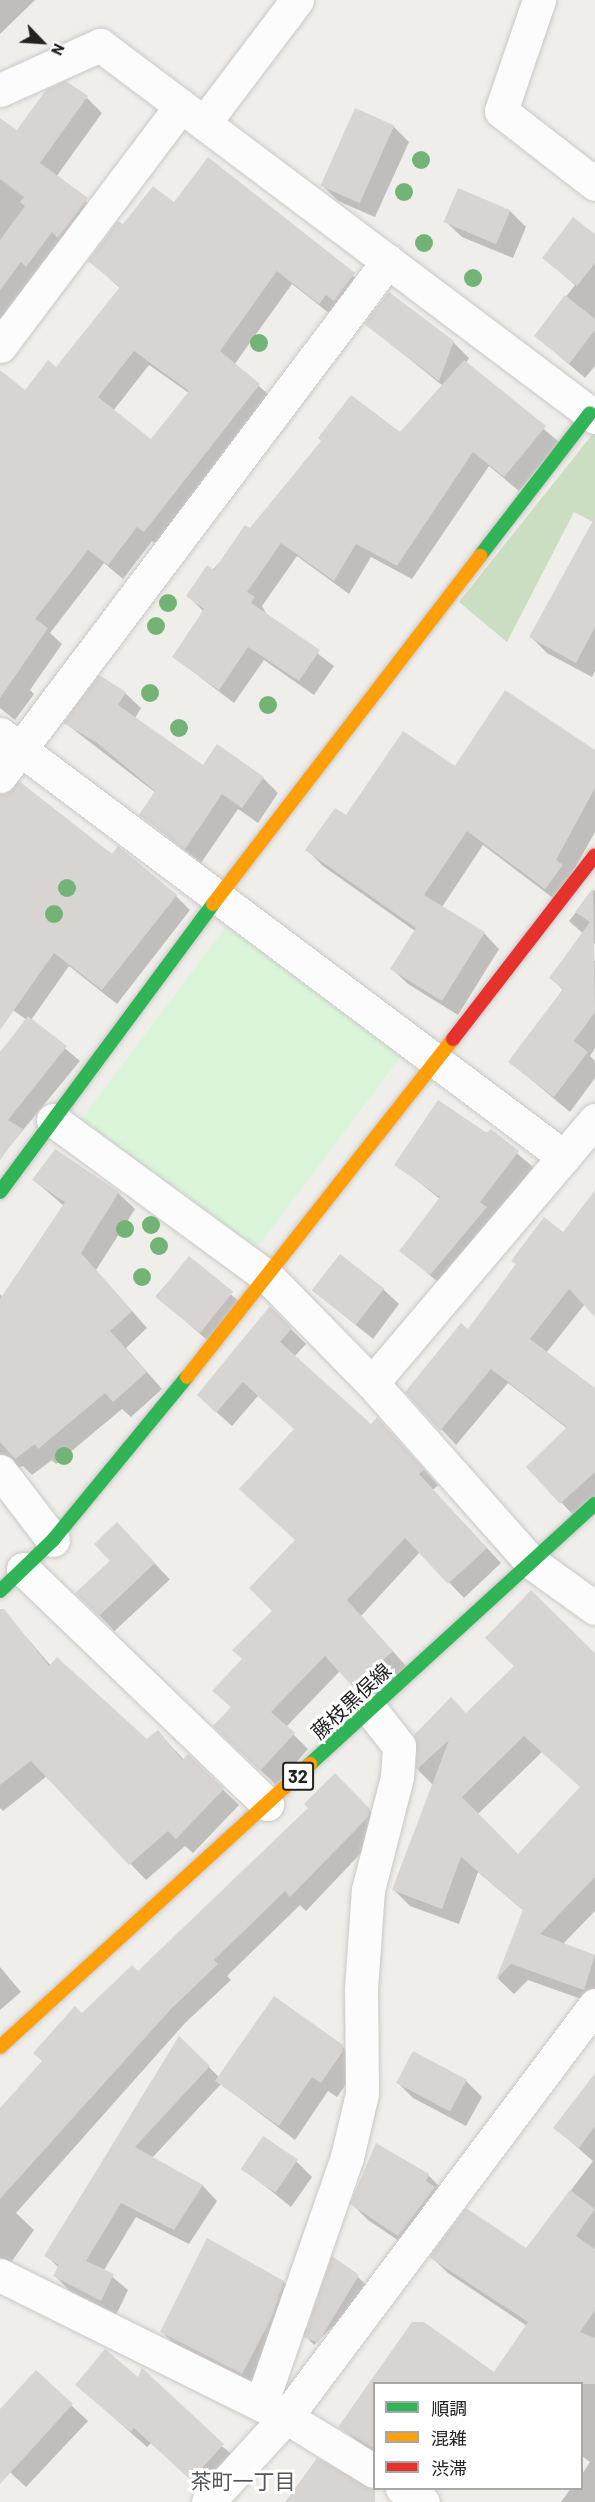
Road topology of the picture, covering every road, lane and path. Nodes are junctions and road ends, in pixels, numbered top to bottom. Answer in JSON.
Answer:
{"nodes":[{"id":1,"x":297,"y":0,"type":"edge"},
{"id":2,"x":539,"y":0,"type":"edge"},
{"id":3,"x":0,"y":90,"type":"edge"},
{"id":4,"x":193,"y":115,"type":"junction"},
{"id":5,"x":595,"y":184,"type":"edge"},
{"id":6,"x":388,"y":261,"type":"junction"},
{"id":7,"x":0,"y":346,"type":"edge"},
{"id":8,"x":593,"y":415,"type":"edge"},
{"id":9,"x":10,"y":741,"type":"edge"},
{"id":10,"x":0,"y":776,"type":"edge"},
{"id":11,"x":595,"y":855,"type":"edge"},
{"id":12,"x":218,"y":897,"type":"junction"},
{"id":13,"x":436,"y":1061,"type":"junction"},
{"id":14,"x":53,"y":1120,"type":"junction"},
{"id":15,"x":595,"y":1120,"type":"edge"},
{"id":16,"x":564,"y":1156,"type":"junction"},
{"id":17,"x":0,"y":1192,"type":"edge"},
{"id":18,"x":269,"y":1278,"type":"junction"},
{"id":19,"x":372,"y":1383,"type":"junction"},
{"id":20,"x":0,"y":1471,"type":"edge"},
{"id":21,"x":595,"y":1504,"type":"edge"},
{"id":22,"x":53,"y":1540,"type":"junction"},
{"id":23,"x":531,"y":1562,"type":"junction"},
{"id":24,"x":23,"y":1569,"type":"junction"},
{"id":25,"x":0,"y":1591,"type":"edge"},
{"id":26,"x":595,"y":1608,"type":"edge"},
{"id":27,"x":370,"y":1709,"type":"junction"},
{"id":28,"x":267,"y":1804,"type":"junction"},
{"id":29,"x":595,"y":2005,"type":"edge"},
{"id":30,"x":0,"y":2047,"type":"edge"},
{"id":31,"x":0,"y":2275,"type":"edge"},
{"id":32,"x":274,"y":2411,"type":"junction"},
{"id":33,"x":373,"y":2470,"type":"edge"},
{"id":34,"x":405,"y":2490,"type":"edge"},
{"id":35,"x":208,"y":2502,"type":"edge"},
{"id":36,"x":423,"y":2502,"type":"edge"}],
"edges":[{"from":1,"to":4,"type":"street"},
{"from":2,"to":5,"type":"street"},
{"from":3,"to":4,"type":"street"},
{"from":4,"to":6,"type":"street"},
{"from":4,"to":7,"type":"street"},
{"from":6,"to":8,"type":"street"},
{"from":6,"to":9,"type":"street"},
{"from":8,"to":12,"type":"street"},
{"from":9,"to":10,"type":"street"},
{"from":9,"to":12,"type":"street"},
{"from":11,"to":13,"type":"street"},
{"from":12,"to":13,"type":"street"},
{"from":12,"to":14,"type":"street"},
{"from":13,"to":16,"type":"street"},
{"from":13,"to":18,"type":"street"},
{"from":14,"to":17,"type":"street"},
{"from":14,"to":18,"type":"street"},
{"from":15,"to":16,"type":"street"},
{"from":16,"to":19,"type":"street"},
{"from":18,"to":19,"type":"street"},
{"from":18,"to":22,"type":"street"},
{"from":19,"to":23,"type":"street"},
{"from":20,"to":22,"type":"street"},
{"from":21,"to":23,"type":"street","name":"藤枝黒俣線","number":"32"},
{"from":22,"to":24,"type":"street"},
{"from":23,"to":26,"type":"street"},
{"from":23,"to":27,"type":"street","name":"藤枝黒俣線","number":"32"},
{"from":24,"to":25,"type":"street"},
{"from":24,"to":28,"type":"street"},
{"from":27,"to":28,"type":"street","name":"藤枝黒俣線","number":"32"},
{"from":27,"to":32,"type":"street"},
{"from":28,"to":30,"type":"street","name":"藤枝黒俣線","number":"32"},
{"from":29,"to":32,"type":"street"},
{"from":31,"to":32,"type":"street"},
{"from":32,"to":33,"type":"street"},
{"from":32,"to":35,"type":"street"},
{"from":34,"to":36,"type":"street"}]}
